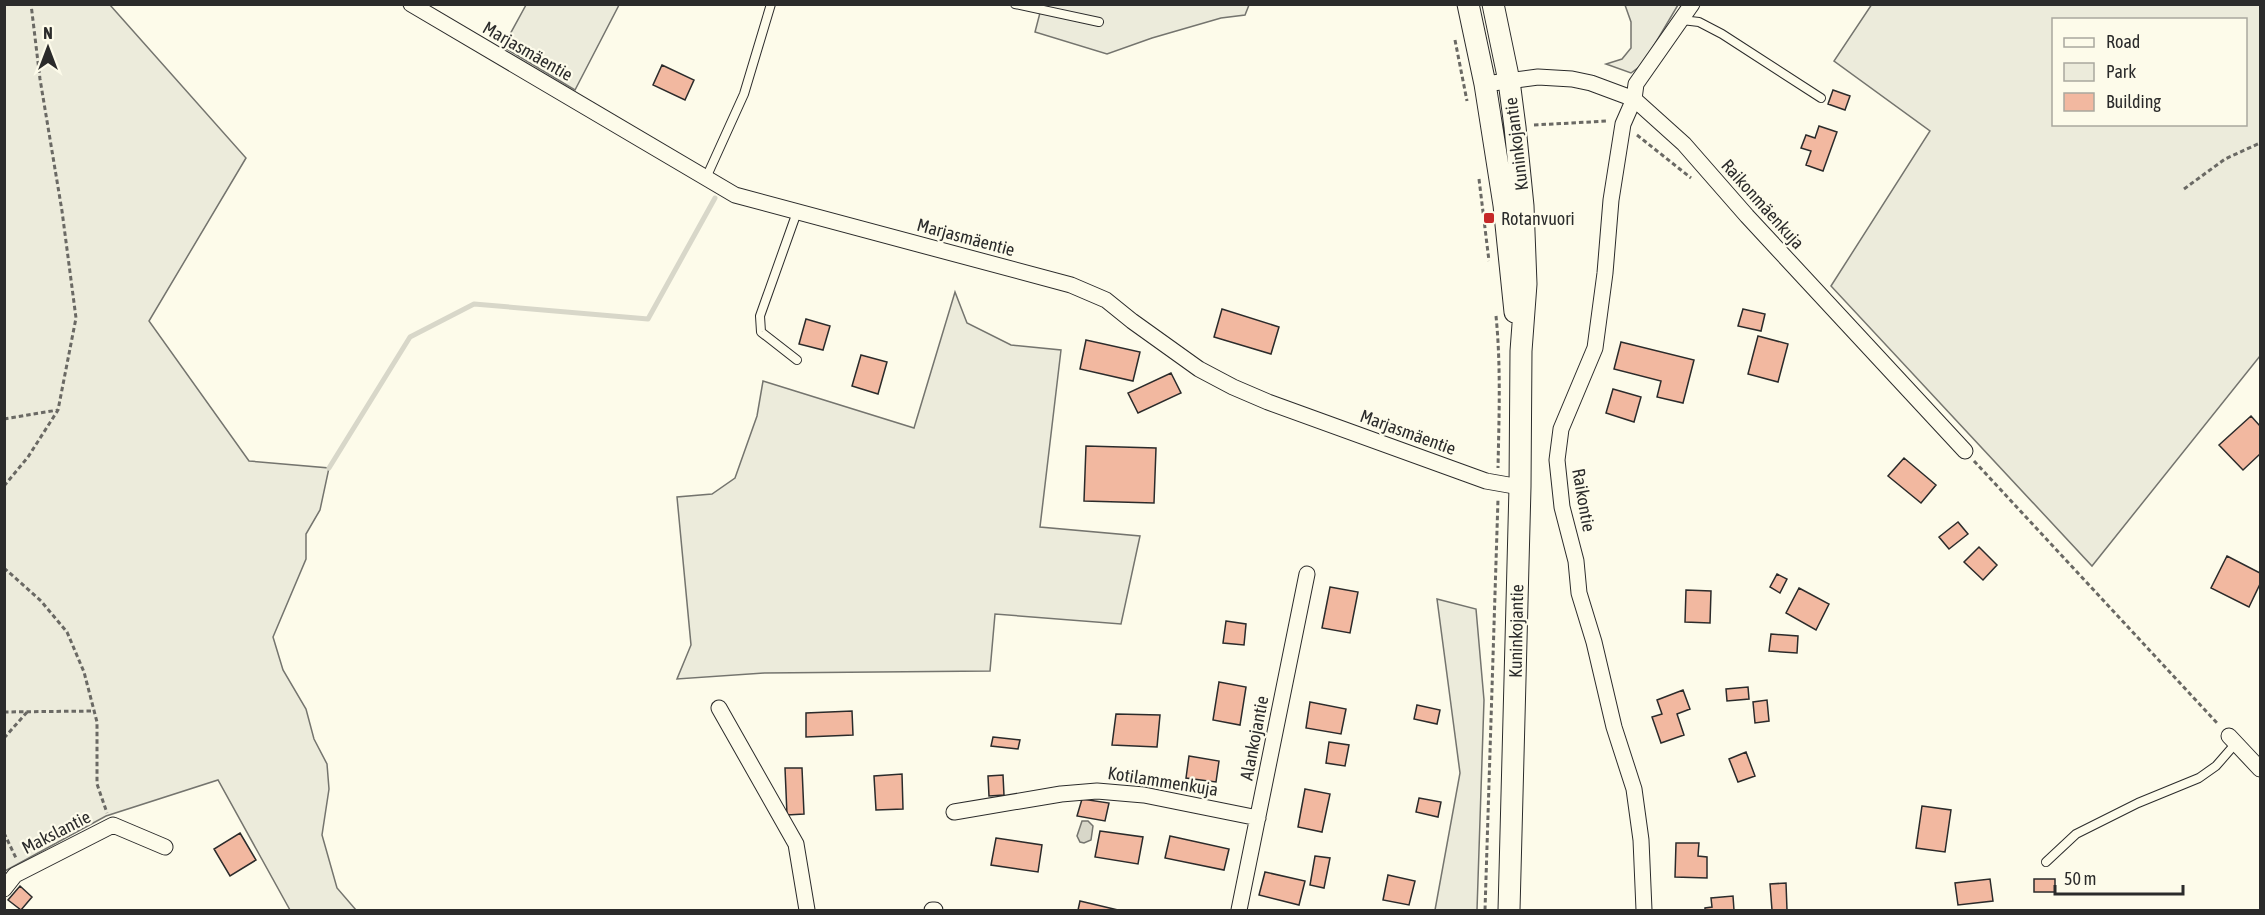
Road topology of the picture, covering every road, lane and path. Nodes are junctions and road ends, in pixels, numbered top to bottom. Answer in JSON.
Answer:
{"nodes":[{"id":1,"x":31,"y":4,"type":"edge"},
{"id":2,"x":411,"y":4,"type":"edge"},
{"id":3,"x":771,"y":4,"type":"edge"},
{"id":4,"x":1015,"y":4,"type":"edge"},
{"id":5,"x":1468,"y":4,"type":"edge"},
{"id":6,"x":1493,"y":4,"type":"edge"},
{"id":7,"x":1692,"y":4,"type":"edge"},
{"id":8,"x":1682,"y":20,"type":"junction"},
{"id":9,"x":1099,"y":22,"type":"dead end"},
{"id":10,"x":1454,"y":39,"type":"dead end"},
{"id":11,"x":1509,"y":81,"type":"junction"},
{"id":12,"x":1485,"y":84,"type":"junction"},
{"id":13,"x":1821,"y":98,"type":"dead end"},
{"id":14,"x":1634,"y":99,"type":"junction"},
{"id":15,"x":1468,"y":108,"type":"dead end"},
{"id":16,"x":1623,"y":124,"type":"junction"},
{"id":17,"x":1532,"y":125,"type":"dead end"},
{"id":18,"x":2260,"y":142,"type":"edge"},
{"id":19,"x":1479,"y":176,"type":"dead end"},
{"id":20,"x":706,"y":178,"type":"junction"},
{"id":21,"x":1695,"y":180,"type":"dead end"},
{"id":22,"x":2184,"y":189,"type":"dead end"},
{"id":23,"x":797,"y":212,"type":"junction"},
{"id":24,"x":1490,"y":265,"type":"dead end"},
{"id":25,"x":1495,"y":308,"type":"dead end"},
{"id":26,"x":1521,"y":351,"type":"junction"},
{"id":27,"x":797,"y":360,"type":"dead end"},
{"id":28,"x":58,"y":410,"type":"junction"},
{"id":29,"x":4,"y":419,"type":"edge"},
{"id":30,"x":1965,"y":451,"type":"joint"},
{"id":31,"x":1498,"y":484,"type":"junction"},
{"id":32,"x":4,"y":486,"type":"edge"},
{"id":33,"x":1520,"y":486,"type":"junction"},
{"id":34,"x":4,"y":568,"type":"edge"},
{"id":35,"x":1307,"y":574,"type":"dead end"},
{"id":36,"x":719,"y":708,"type":"dead end"},
{"id":37,"x":29,"y":710,"type":"junction"},
{"id":38,"x":95,"y":711,"type":"junction"},
{"id":39,"x":4,"y":712,"type":"edge"},
{"id":40,"x":4,"y":738,"type":"edge"},
{"id":41,"x":2232,"y":739,"type":"junction"},
{"id":42,"x":2260,"y":769,"type":"edge"},
{"id":43,"x":954,"y":812,"type":"dead end"},
{"id":44,"x":1258,"y":818,"type":"junction"},
{"id":45,"x":112,"y":825,"type":"junction"},
{"id":46,"x":4,"y":832,"type":"edge"},
{"id":47,"x":165,"y":847,"type":"dead end"},
{"id":48,"x":2046,"y":862,"type":"dead end"},
{"id":49,"x":22,"y":871,"type":"junction"},
{"id":50,"x":4,"y":889,"type":"edge"},
{"id":51,"x":807,"y":910,"type":"edge"},
{"id":52,"x":1239,"y":910,"type":"edge"},
{"id":53,"x":1485,"y":910,"type":"edge"},
{"id":54,"x":1509,"y":910,"type":"edge"},
{"id":55,"x":1644,"y":910,"type":"edge"}],
"edges":[{"from":1,"to":28,"type":"path"},
{"from":2,"to":20,"type":"street","name":"Marjasmäentie"},
{"from":3,"to":20,"type":"lane"},
{"from":4,"to":9,"type":"lane"},
{"from":5,"to":12,"type":"main road","name":"Kuninkojantie"},
{"from":6,"to":11,"type":"main road","name":"Kuninkojantie"},
{"from":7,"to":8,"type":"street","name":"Raikontie"},
{"from":8,"to":13,"type":"lane"},
{"from":8,"to":14,"type":"street","name":"Raikontie"},
{"from":10,"to":15,"type":"path"},
{"from":11,"to":12,"type":"street","name":"Raikonmäenkuja"},
{"from":11,"to":14,"type":"street","name":"Raikonmäenkuja"},
{"from":11,"to":26,"type":"main road","name":"Kuninkojantie"},
{"from":12,"to":26,"type":"main road","name":"Kuninkojantie"},
{"from":14,"to":16,"type":"street","name":"Raikontie"},
{"from":14,"to":30,"type":"street","name":"Raikonmäenkuja"},
{"from":16,"to":17,"type":"path"},
{"from":16,"to":21,"type":"path"},
{"from":16,"to":55,"type":"street","name":"Raikontie"},
{"from":18,"to":22,"type":"path"},
{"from":19,"to":24,"type":"path"},
{"from":20,"to":23,"type":"street","name":"Marjasmäentie"},
{"from":23,"to":27,"type":"lane"},
{"from":23,"to":31,"type":"street","name":"Marjasmäentie"},
{"from":25,"to":31,"type":"path"},
{"from":26,"to":33,"type":"main road","name":"Kuninkojantie"},
{"from":28,"to":29,"type":"path"},
{"from":28,"to":32,"type":"path"},
{"from":30,"to":41,"type":"path"},
{"from":31,"to":33,"type":"street","name":"Marjasmäentie"},
{"from":31,"to":53,"type":"path"},
{"from":33,"to":54,"type":"main road","name":"Kuninkojantie"},
{"from":34,"to":38,"type":"path"},
{"from":35,"to":44,"type":"street","name":"Alankojantie"},
{"from":36,"to":51,"type":"street"},
{"from":37,"to":38,"type":"path"},
{"from":37,"to":39,"type":"path"},
{"from":37,"to":40,"type":"path"},
{"from":38,"to":45,"type":"path"},
{"from":41,"to":42,"type":"street"},
{"from":41,"to":48,"type":"lane"},
{"from":43,"to":44,"type":"street","name":"Kotilammenkuja"},
{"from":44,"to":52,"type":"street","name":"Alankojantie"},
{"from":45,"to":47,"type":"street","name":"Makslantie"},
{"from":45,"to":49,"type":"street","name":"Makslantie"},
{"from":46,"to":49,"type":"path"},
{"from":49,"to":50,"type":"street","name":"Makslantie"}]}
